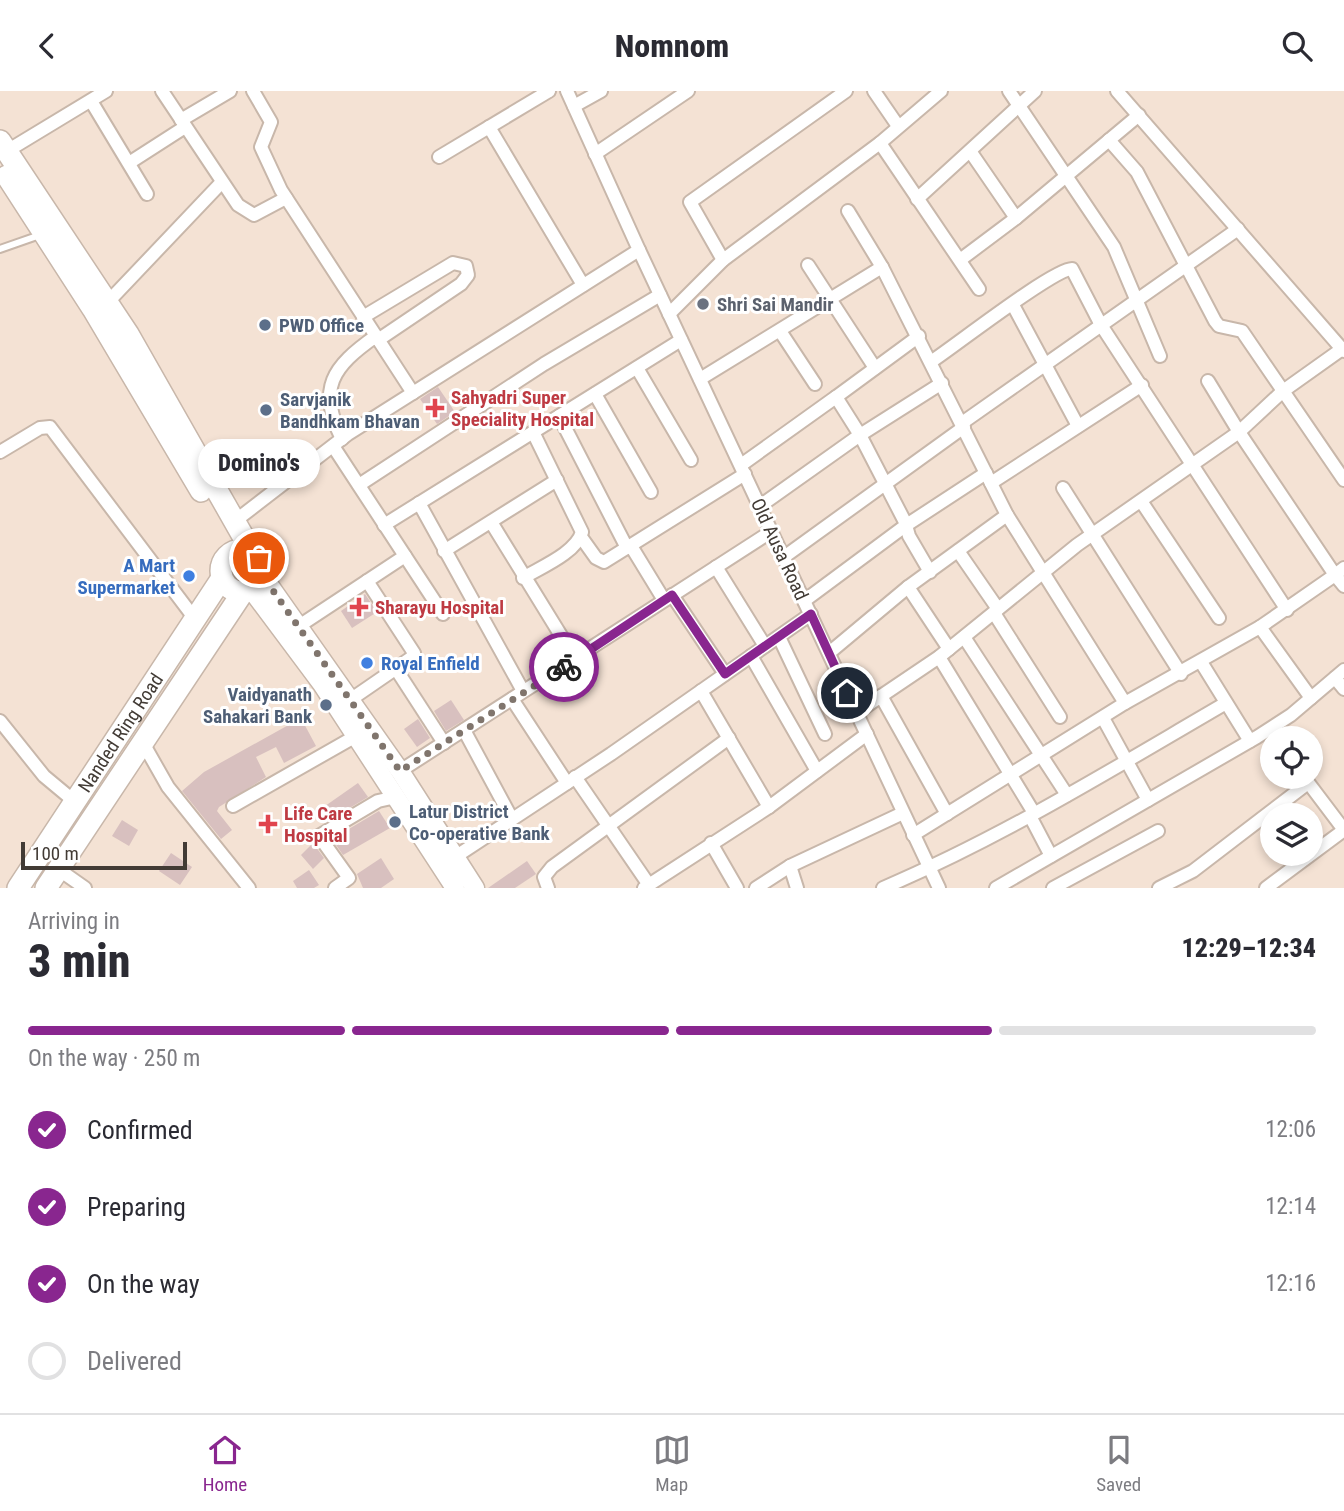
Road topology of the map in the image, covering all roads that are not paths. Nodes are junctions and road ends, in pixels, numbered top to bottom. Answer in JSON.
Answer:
{"nodes":[{"id":1,"x":106,"y":91,"type":"edge"},
{"id":2,"x":162,"y":91,"type":"edge"},
{"id":3,"x":230,"y":91,"type":"edge"},
{"id":4,"x":253,"y":91,"type":"edge"},
{"id":5,"x":549,"y":91,"type":"edge"},
{"id":6,"x":567,"y":91,"type":"edge"},
{"id":7,"x":601,"y":91,"type":"edge"},
{"id":8,"x":688,"y":91,"type":"edge"},
{"id":9,"x":846,"y":91,"type":"edge"},
{"id":10,"x":874,"y":91,"type":"edge"},
{"id":11,"x":941,"y":91,"type":"edge"},
{"id":12,"x":1009,"y":91,"type":"edge"},
{"id":13,"x":1035,"y":91,"type":"edge"},
{"id":14,"x":1117,"y":91,"type":"edge"},
{"id":15,"x":90,"y":101,"type":"junction"},
{"id":16,"x":574,"y":106,"type":"junction"},
{"id":17,"x":1019,"y":106,"type":"junction"},
{"id":18,"x":1139,"y":115,"type":"junction"},
{"id":19,"x":183,"y":124,"type":"junction"},
{"id":20,"x":898,"y":126,"type":"junction"},
{"id":21,"x":489,"y":127,"type":"junction"},
{"id":22,"x":1109,"y":140,"type":"junction"},
{"id":23,"x":880,"y":143,"type":"junction"},
{"id":24,"x":970,"y":151,"type":"junction"},
{"id":25,"x":2,"y":153,"type":"edge"},
{"id":26,"x":594,"y":154,"type":"junction"},
{"id":27,"x":439,"y":157,"type":"dead end"},
{"id":28,"x":129,"y":163,"type":"junction"},
{"id":29,"x":1067,"y":176,"type":"junction"},
{"id":30,"x":222,"y":182,"type":"junction"},
{"id":31,"x":148,"y":194,"type":"dead end"},
{"id":32,"x":286,"y":198,"type":"junction"},
{"id":33,"x":918,"y":199,"type":"junction"},
{"id":34,"x":848,"y":211,"type":"dead end"},
{"id":35,"x":1016,"y":218,"type":"junction"},
{"id":36,"x":1238,"y":229,"type":"junction"},
{"id":37,"x":42,"y":234,"type":"junction"},
{"id":38,"x":0,"y":249,"type":"edge"},
{"id":39,"x":639,"y":250,"type":"junction"},
{"id":40,"x":723,"y":260,"type":"junction"},
{"id":41,"x":960,"y":260,"type":"junction"},
{"id":42,"x":808,"y":265,"type":"dead end"},
{"id":43,"x":1185,"y":266,"type":"junction"},
{"id":44,"x":882,"y":267,"type":"junction"},
{"id":45,"x":583,"y":285,"type":"junction"},
{"id":46,"x":979,"y":289,"type":"dead end"},
{"id":47,"x":660,"y":295,"type":"junction"},
{"id":48,"x":1137,"y":299,"type":"junction"},
{"id":49,"x":831,"y":301,"type":"junction"},
{"id":50,"x":107,"y":303,"type":"junction"},
{"id":51,"x":1013,"y":305,"type":"junction"},
{"id":52,"x":669,"y":314,"type":"junction"},
{"id":53,"x":363,"y":317,"type":"junction"},
{"id":54,"x":1101,"y":325,"type":"junction"},
{"id":55,"x":780,"y":331,"type":"junction"},
{"id":56,"x":919,"y":336,"type":"junction"},
{"id":57,"x":377,"y":338,"type":"junction"},
{"id":58,"x":681,"y":340,"type":"junction"},
{"id":59,"x":1343,"y":350,"type":"edge"},
{"id":60,"x":1160,"y":356,"type":"dead end"},
{"id":61,"x":932,"y":361,"type":"junction"},
{"id":62,"x":1045,"y":364,"type":"junction"},
{"id":63,"x":636,"y":367,"type":"junction"},
{"id":64,"x":875,"y":368,"type":"junction"},
{"id":65,"x":700,"y":379,"type":"junction"},
{"id":66,"x":1208,"y":381,"type":"dead end"},
{"id":67,"x":942,"y":383,"type":"junction"},
{"id":68,"x":815,"y":384,"type":"dead end"},
{"id":69,"x":1142,"y":385,"type":"junction"},
{"id":70,"x":1283,"y":391,"type":"junction"},
{"id":71,"x":412,"y":393,"type":"junction"},
{"id":72,"x":595,"y":394,"type":"junction"},
{"id":73,"x":836,"y":397,"type":"junction"},
{"id":74,"x":559,"y":416,"type":"junction"},
{"id":75,"x":963,"y":425,"type":"junction"},
{"id":76,"x":1078,"y":426,"type":"junction"},
{"id":77,"x":533,"y":432,"type":"junction"},
{"id":78,"x":1239,"y":432,"type":"junction"},
{"id":79,"x":860,"y":435,"type":"junction"},
{"id":80,"x":338,"y":442,"type":"junction"},
{"id":81,"x":0,"y":452,"type":"edge"},
{"id":82,"x":691,"y":460,"type":"dead end"},
{"id":83,"x":1192,"y":465,"type":"junction"},
{"id":84,"x":743,"y":469,"type":"junction"},
{"id":85,"x":988,"y":478,"type":"junction"},
{"id":86,"x":557,"y":480,"type":"junction"},
{"id":87,"x":1344,"y":480,"type":"edge"},
{"id":88,"x":886,"y":484,"type":"junction"},
{"id":89,"x":359,"y":485,"type":"junction"},
{"id":90,"x":1063,"y":488,"type":"dead end"},
{"id":91,"x":651,"y":492,"type":"dead end"},
{"id":92,"x":1141,"y":501,"type":"junction"},
{"id":93,"x":419,"y":503,"type":"junction"},
{"id":94,"x":760,"y":506,"type":"junction"},
{"id":95,"x":1007,"y":515,"type":"junction"},
{"id":96,"x":235,"y":521,"type":"junction"},
{"id":97,"x":491,"y":522,"type":"junction"},
{"id":98,"x":384,"y":525,"type":"junction"},
{"id":99,"x":905,"y":526,"type":"junction"},
{"id":100,"x":772,"y":531,"type":"junction"},
{"id":101,"x":1092,"y":534,"type":"junction"},
{"id":102,"x":581,"y":537,"type":"junction"},
{"id":103,"x":629,"y":547,"type":"junction"},
{"id":104,"x":244,"y":551,"type":"junction"},
{"id":105,"x":443,"y":551,"type":"junction"},
{"id":106,"x":958,"y":551,"type":"junction"},
{"id":107,"x":405,"y":556,"type":"junction"},
{"id":108,"x":784,"y":557,"type":"junction"},
{"id":109,"x":716,"y":567,"type":"junction"},
{"id":110,"x":1340,"y":571,"type":"edge"},
{"id":111,"x":930,"y":572,"type":"junction"},
{"id":112,"x":1043,"y":572,"type":"junction"},
{"id":113,"x":222,"y":578,"type":"junction"},
{"id":114,"x":523,"y":578,"type":"junction"},
{"id":115,"x":367,"y":580,"type":"junction"},
{"id":116,"x":252,"y":585,"type":"junction"},
{"id":117,"x":1344,"y":586,"type":"edge"},
{"id":118,"x":908,"y":587,"type":"junction"},
{"id":119,"x":668,"y":598,"type":"junction"},
{"id":120,"x":804,"y":601,"type":"junction"},
{"id":121,"x":1287,"y":610,"type":"junction"},
{"id":122,"x":996,"y":611,"type":"junction"},
{"id":123,"x":443,"y":614,"type":"dead end"},
{"id":124,"x":811,"y":614,"type":"junction"},
{"id":125,"x":195,"y":618,"type":"junction"},
{"id":126,"x":1219,"y":618,"type":"dead end"},
{"id":127,"x":299,"y":626,"type":"junction"},
{"id":128,"x":1260,"y":627,"type":"junction"},
{"id":129,"x":779,"y":636,"type":"junction"},
{"id":130,"x":964,"y":637,"type":"junction"},
{"id":131,"x":765,"y":646,"type":"junction"},
{"id":132,"x":829,"y":653,"type":"junction"},
{"id":133,"x":944,"y":653,"type":"junction"},
{"id":134,"x":751,"y":656,"type":"junction"},
{"id":135,"x":576,"y":660,"type":"junction"},
{"id":136,"x":1201,"y":662,"type":"junction"},
{"id":137,"x":396,"y":669,"type":"junction"},
{"id":138,"x":725,"y":674,"type":"junction"},
{"id":139,"x":1181,"y":674,"type":"junction"},
{"id":140,"x":1339,"y":674,"type":"edge"},
{"id":141,"x":1344,"y":689,"type":"edge"},
{"id":142,"x":701,"y":691,"type":"junction"},
{"id":143,"x":518,"y":695,"type":"junction"},
{"id":144,"x":881,"y":697,"type":"junction"},
{"id":145,"x":1311,"y":698,"type":"junction"},
{"id":146,"x":350,"y":700,"type":"junction"},
{"id":147,"x":1125,"y":703,"type":"junction"},
{"id":148,"x":1226,"y":703,"type":"junction"},
{"id":149,"x":856,"y":713,"type":"junction"},
{"id":150,"x":1060,"y":717,"type":"dead end"},
{"id":151,"x":1102,"y":718,"type":"junction"},
{"id":152,"x":0,"y":721,"type":"edge"},
{"id":153,"x":1280,"y":726,"type":"edge"},
{"id":154,"x":464,"y":730,"type":"junction"},
{"id":155,"x":825,"y":734,"type":"dead end"},
{"id":156,"x":867,"y":734,"type":"junction"},
{"id":157,"x":356,"y":736,"type":"junction"},
{"id":158,"x":729,"y":738,"type":"junction"},
{"id":159,"x":1260,"y":738,"type":"edge"},
{"id":160,"x":1250,"y":741,"type":"junction"},
{"id":161,"x":143,"y":743,"type":"junction"},
{"id":162,"x":444,"y":743,"type":"junction"},
{"id":163,"x":1042,"y":757,"type":"junction"},
{"id":164,"x":1126,"y":761,"type":"junction"},
{"id":165,"x":400,"y":771,"type":"junction"},
{"id":166,"x":817,"y":771,"type":"junction"},
{"id":167,"x":1011,"y":775,"type":"junction"},
{"id":168,"x":571,"y":780,"type":"junction"},
{"id":169,"x":1295,"y":789,"type":"edge"},
{"id":170,"x":1313,"y":789,"type":"edge"},
{"id":171,"x":1067,"y":795,"type":"junction"},
{"id":172,"x":396,"y":797,"type":"junction"},
{"id":173,"x":1148,"y":800,"type":"junction"},
{"id":174,"x":74,"y":801,"type":"junction"},
{"id":175,"x":233,"y":806,"type":"dead end"},
{"id":176,"x":768,"y":807,"type":"junction"},
{"id":177,"x":904,"y":813,"type":"junction"},
{"id":178,"x":947,"y":814,"type":"junction"},
{"id":179,"x":1032,"y":814,"type":"junction"},
{"id":180,"x":512,"y":819,"type":"junction"},
{"id":181,"x":608,"y":827,"type":"junction"},
{"id":182,"x":1344,"y":830,"type":"edge"},
{"id":183,"x":1158,"y":831,"type":"dead end"},
{"id":184,"x":913,"y":835,"type":"junction"},
{"id":185,"x":711,"y":843,"type":"junction"},
{"id":186,"x":1051,"y":856,"type":"junction"},
{"id":187,"x":455,"y":857,"type":"junction"},
{"id":188,"x":790,"y":866,"type":"junction"},
{"id":189,"x":58,"y":869,"type":"junction"},
{"id":190,"x":929,"y":869,"type":"junction"},
{"id":191,"x":647,"y":886,"type":"edge"},
{"id":192,"x":18,"y":888,"type":"edge"},
{"id":193,"x":46,"y":888,"type":"edge"},
{"id":194,"x":85,"y":888,"type":"edge"},
{"id":195,"x":249,"y":888,"type":"edge"},
{"id":196,"x":335,"y":888,"type":"edge"},
{"id":197,"x":455,"y":888,"type":"edge"},
{"id":198,"x":475,"y":888,"type":"edge"},
{"id":199,"x":548,"y":888,"type":"edge"},
{"id":200,"x":737,"y":888,"type":"edge"},
{"id":201,"x":755,"y":888,"type":"edge"},
{"id":202,"x":797,"y":888,"type":"edge"},
{"id":203,"x":883,"y":888,"type":"edge"},
{"id":204,"x":939,"y":888,"type":"edge"},
{"id":205,"x":996,"y":888,"type":"edge"},
{"id":206,"x":1053,"y":888,"type":"edge"},
{"id":207,"x":1159,"y":888,"type":"edge"},
{"id":208,"x":1266,"y":888,"type":"edge"}],
"edges":[{"from":1,"to":15,"type":"street"},
{"from":2,"to":19,"type":"street"},
{"from":3,"to":19,"type":"street"},
{"from":4,"to":32,"type":"street"},
{"from":5,"to":21,"type":"street"},
{"from":6,"to":16,"type":"street","name":"Old Ausa Road"},
{"from":7,"to":16,"type":"street"},
{"from":8,"to":26,"type":"street"},
{"from":9,"to":40,"type":"street"},
{"from":10,"to":20,"type":"street"},
{"from":11,"to":20,"type":"street"},
{"from":12,"to":17,"type":"street"},
{"from":13,"to":17,"type":"street"},
{"from":14,"to":18,"type":"street"},
{"from":15,"to":25,"type":"street"},
{"from":15,"to":28,"type":"street"},
{"from":16,"to":26,"type":"street","name":"Old Ausa Road"},
{"from":17,"to":24,"type":"street"},
{"from":17,"to":29,"type":"street"},
{"from":18,"to":22,"type":"street"},
{"from":18,"to":36,"type":"street"},
{"from":19,"to":28,"type":"street"},
{"from":19,"to":30,"type":"street"},
{"from":20,"to":23,"type":"street"},
{"from":21,"to":27,"type":"street"},
{"from":21,"to":45,"type":"street"},
{"from":22,"to":29,"type":"street"},
{"from":22,"to":43,"type":"street"},
{"from":23,"to":33,"type":"street"},
{"from":23,"to":40,"type":"street"},
{"from":24,"to":33,"type":"street"},
{"from":24,"to":35,"type":"street"},
{"from":25,"to":37,"type":"highway"},
{"from":25,"to":50,"type":"highway"},
{"from":26,"to":39,"type":"street","name":"Old Ausa Road"},
{"from":28,"to":31,"type":"street"},
{"from":29,"to":35,"type":"street"},
{"from":29,"to":48,"type":"street"},
{"from":30,"to":32,"type":"street"},
{"from":30,"to":50,"type":"street"},
{"from":32,"to":53,"type":"street"},
{"from":33,"to":41,"type":"street"},
{"from":34,"to":44,"type":"street"},
{"from":35,"to":41,"type":"street"},
{"from":36,"to":43,"type":"street"},
{"from":36,"to":59,"type":"street"},
{"from":37,"to":38,"type":"lane"},
{"from":37,"to":104,"type":"highway"},
{"from":39,"to":45,"type":"street"},
{"from":39,"to":47,"type":"street","name":"Old Ausa Road"},
{"from":40,"to":52,"type":"street"},
{"from":41,"to":46,"type":"street"},
{"from":42,"to":49,"type":"street"},
{"from":43,"to":48,"type":"street"},
{"from":43,"to":70,"type":"street"},
{"from":44,"to":49,"type":"street"},
{"from":44,"to":56,"type":"street"},
{"from":45,"to":71,"type":"street"},
{"from":47,"to":52,"type":"street","name":"Old Ausa Road"},
{"from":47,"to":89,"type":"street"},
{"from":48,"to":54,"type":"street"},
{"from":48,"to":60,"type":"street"},
{"from":49,"to":55,"type":"street"},
{"from":49,"to":64,"type":"street"},
{"from":50,"to":96,"type":"highway"},
{"from":51,"to":54,"type":"street"},
{"from":51,"to":61,"type":"street"},
{"from":51,"to":62,"type":"street"},
{"from":52,"to":58,"type":"street","name":"Old Ausa Road"},
{"from":53,"to":57,"type":"street"},
{"from":53,"to":57,"type":"street"},
{"from":54,"to":62,"type":"street"},
{"from":54,"to":69,"type":"street"},
{"from":55,"to":65,"type":"street"},
{"from":55,"to":68,"type":"street"},
{"from":56,"to":61,"type":"street"},
{"from":56,"to":64,"type":"street"},
{"from":57,"to":71,"type":"street"},
{"from":57,"to":80,"type":"street"},
{"from":58,"to":63,"type":"street"},
{"from":58,"to":65,"type":"street","name":"Old Ausa Road"},
{"from":59,"to":70,"type":"street"},
{"from":61,"to":67,"type":"street"},
{"from":62,"to":75,"type":"street"},
{"from":62,"to":76,"type":"street"},
{"from":63,"to":72,"type":"street"},
{"from":63,"to":82,"type":"street"},
{"from":64,"to":73,"type":"street"},
{"from":65,"to":84,"type":"street","name":"Old Ausa Road"},
{"from":66,"to":78,"type":"street"},
{"from":67,"to":75,"type":"street"},
{"from":67,"to":79,"type":"street"},
{"from":69,"to":76,"type":"street"},
{"from":69,"to":83,"type":"street"},
{"from":70,"to":78,"type":"street"},
{"from":70,"to":87,"type":"street"},
{"from":71,"to":80,"type":"street"},
{"from":72,"to":74,"type":"street"},
{"from":72,"to":91,"type":"street"},
{"from":73,"to":79,"type":"street"},
{"from":73,"to":84,"type":"street"},
{"from":74,"to":77,"type":"street"},
{"from":74,"to":103,"type":"street"},
{"from":75,"to":85,"type":"street"},
{"from":75,"to":88,"type":"street"},
{"from":76,"to":85,"type":"street"},
{"from":77,"to":86,"type":"street"},
{"from":77,"to":93,"type":"street"},
{"from":78,"to":83,"type":"street"},
{"from":78,"to":110,"type":"street"},
{"from":79,"to":88,"type":"street"},
{"from":79,"to":94,"type":"street"},
{"from":80,"to":89,"type":"street"},
{"from":80,"to":96,"type":"street"},
{"from":81,"to":125,"type":"street"},
{"from":83,"to":92,"type":"street"},
{"from":83,"to":121,"type":"street"},
{"from":84,"to":94,"type":"street","name":"Old Ausa Road"},
{"from":84,"to":103,"type":"street"},
{"from":85,"to":95,"type":"street"},
{"from":85,"to":99,"type":"street"},
{"from":86,"to":97,"type":"street"},
{"from":86,"to":102,"type":"street"},
{"from":88,"to":99,"type":"street"},
{"from":88,"to":108,"type":"street"},
{"from":89,"to":98,"type":"street"},
{"from":90,"to":101,"type":"street"},
{"from":92,"to":101,"type":"street"},
{"from":92,"to":126,"type":"street"},
{"from":93,"to":98,"type":"street"},
{"from":93,"to":105,"type":"street"},
{"from":94,"to":100,"type":"street","name":"Old Ausa Road"},
{"from":95,"to":106,"type":"street"},
{"from":95,"to":112,"type":"street"},
{"from":96,"to":104,"type":"highway"},
{"from":97,"to":105,"type":"street"},
{"from":97,"to":114,"type":"street"},
{"from":98,"to":107,"type":"street"},
{"from":99,"to":111,"type":"street"},
{"from":99,"to":120,"type":"street"},
{"from":100,"to":108,"type":"street","name":"Old Ausa Road"},
{"from":100,"to":109,"type":"street"},
{"from":101,"to":112,"type":"street"},
{"from":101,"to":139,"type":"street"},
{"from":102,"to":103,"type":"street"},
{"from":102,"to":114,"type":"street"},
{"from":103,"to":119,"type":"street"},
{"from":104,"to":113,"type":"highway"},
{"from":104,"to":116,"type":"highway"},
{"from":105,"to":143,"type":"street"},
{"from":106,"to":111,"type":"street"},
{"from":106,"to":122,"type":"street"},
{"from":107,"to":115,"type":"street"},
{"from":107,"to":123,"type":"street"},
{"from":108,"to":120,"type":"street","name":"Old Ausa Road"},
{"from":109,"to":119,"type":"street"},
{"from":109,"to":131,"type":"street"},
{"from":110,"to":117,"type":"street"},
{"from":110,"to":121,"type":"street"},
{"from":111,"to":118,"type":"street"},
{"from":112,"to":122,"type":"street"},
{"from":112,"to":147,"type":"street"},
{"from":113,"to":116,"type":"highway"},
{"from":113,"to":125,"type":"highway","name":"Nanded Ring Road"},
{"from":114,"to":135,"type":"street"},
{"from":115,"to":127,"type":"street"},
{"from":115,"to":137,"type":"street"},
{"from":116,"to":127,"type":"main road"},
{"from":116,"to":157,"type":"main road"},
{"from":116,"to":161,"type":"highway"},
{"from":118,"to":132,"type":"street"},
{"from":118,"to":133,"type":"street"},
{"from":119,"to":135,"type":"street"},
{"from":119,"to":138,"type":"street"},
{"from":120,"to":124,"type":"street","name":"Old Ausa Road"},
{"from":121,"to":128,"type":"street"},
{"from":122,"to":130,"type":"street"},
{"from":122,"to":150,"type":"street"},
{"from":124,"to":129,"type":"street"},
{"from":124,"to":132,"type":"street","name":"Old Ausa Road"},
{"from":125,"to":174,"type":"highway","name":"Nanded Ring Road"},
{"from":127,"to":146,"type":"main road"},
{"from":128,"to":136,"type":"street"},
{"from":128,"to":145,"type":"street"},
{"from":129,"to":131,"type":"street"},
{"from":129,"to":155,"type":"street"},
{"from":130,"to":133,"type":"street"},
{"from":130,"to":163,"type":"street"},
{"from":131,"to":134,"type":"street"},
{"from":132,"to":149,"type":"street","name":"Old Ausa Road"},
{"from":133,"to":144,"type":"street"},
{"from":133,"to":167,"type":"street"},
{"from":134,"to":138,"type":"street"},
{"from":134,"to":166,"type":"street"},
{"from":135,"to":143,"type":"street"},
{"from":136,"to":139,"type":"street"},
{"from":136,"to":148,"type":"street"},
{"from":137,"to":146,"type":"street"},
{"from":137,"to":162,"type":"street"},
{"from":138,"to":142,"type":"street"},
{"from":139,"to":147,"type":"street"},
{"from":140,"to":141,"type":"street"},
{"from":140,"to":145,"type":"street"},
{"from":142,"to":158,"type":"street"},
{"from":142,"to":168,"type":"street"},
{"from":143,"to":154,"type":"street"},
{"from":143,"to":168,"type":"street"},
{"from":144,"to":149,"type":"street"},
{"from":144,"to":178,"type":"street"},
{"from":145,"to":153,"type":"street"},
{"from":146,"to":165,"type":"main road"},
{"from":147,"to":151,"type":"street"},
{"from":148,"to":160,"type":"street"},
{"from":148,"to":164,"type":"street"},
{"from":149,"to":156,"type":"street","name":"Old Ausa Road"},
{"from":151,"to":163,"type":"street"},
{"from":151,"to":164,"type":"street"},
{"from":152,"to":174,"type":"street"},
{"from":154,"to":162,"type":"street"},
{"from":154,"to":180,"type":"street"},
{"from":156,"to":166,"type":"street"},
{"from":156,"to":177,"type":"street","name":"Old Ausa Road"},
{"from":157,"to":172,"type":"main road"},
{"from":157,"to":175,"type":"street"},
{"from":158,"to":176,"type":"street"},
{"from":158,"to":181,"type":"street"},
{"from":159,"to":160,"type":"street"},
{"from":160,"to":173,"type":"street"},
{"from":161,"to":189,"type":"highway"},
{"from":161,"to":195,"type":"street"},
{"from":162,"to":165,"type":"street"},
{"from":163,"to":167,"type":"street"},
{"from":163,"to":171,"type":"street"},
{"from":164,"to":171,"type":"street"},
{"from":164,"to":173,"type":"street"},
{"from":165,"to":187,"type":"main road"},
{"from":166,"to":176,"type":"street"},
{"from":167,"to":178,"type":"street"},
{"from":167,"to":179,"type":"street"},
{"from":168,"to":180,"type":"street"},
{"from":168,"to":181,"type":"street"},
{"from":169,"to":207,"type":"street"},
{"from":170,"to":182,"type":"street"},
{"from":171,"to":179,"type":"street"},
{"from":172,"to":196,"type":"street"},
{"from":172,"to":197,"type":"main road"},
{"from":173,"to":186,"type":"street"},
{"from":174,"to":192,"type":"highway","name":"Nanded Ring Road"},
{"from":176,"to":185,"type":"street"},
{"from":177,"to":184,"type":"street","name":"Old Ausa Road"},
{"from":177,"to":188,"type":"street"},
{"from":178,"to":184,"type":"street"},
{"from":179,"to":186,"type":"street"},
{"from":179,"to":190,"type":"street"},
{"from":180,"to":187,"type":"street"},
{"from":181,"to":191,"type":"street"},
{"from":181,"to":199,"type":"street"},
{"from":182,"to":208,"type":"street"},
{"from":183,"to":206,"type":"street"},
{"from":184,"to":190,"type":"street","name":"Old Ausa Road"},
{"from":185,"to":191,"type":"street"},
{"from":185,"to":200,"type":"street"},
{"from":186,"to":205,"type":"street"},
{"from":187,"to":198,"type":"main road"},
{"from":188,"to":201,"type":"street"},
{"from":188,"to":202,"type":"street"},
{"from":189,"to":193,"type":"highway"},
{"from":189,"to":194,"type":"street"},
{"from":190,"to":203,"type":"street"},
{"from":190,"to":204,"type":"street","name":"Old Ausa Road"}]}
